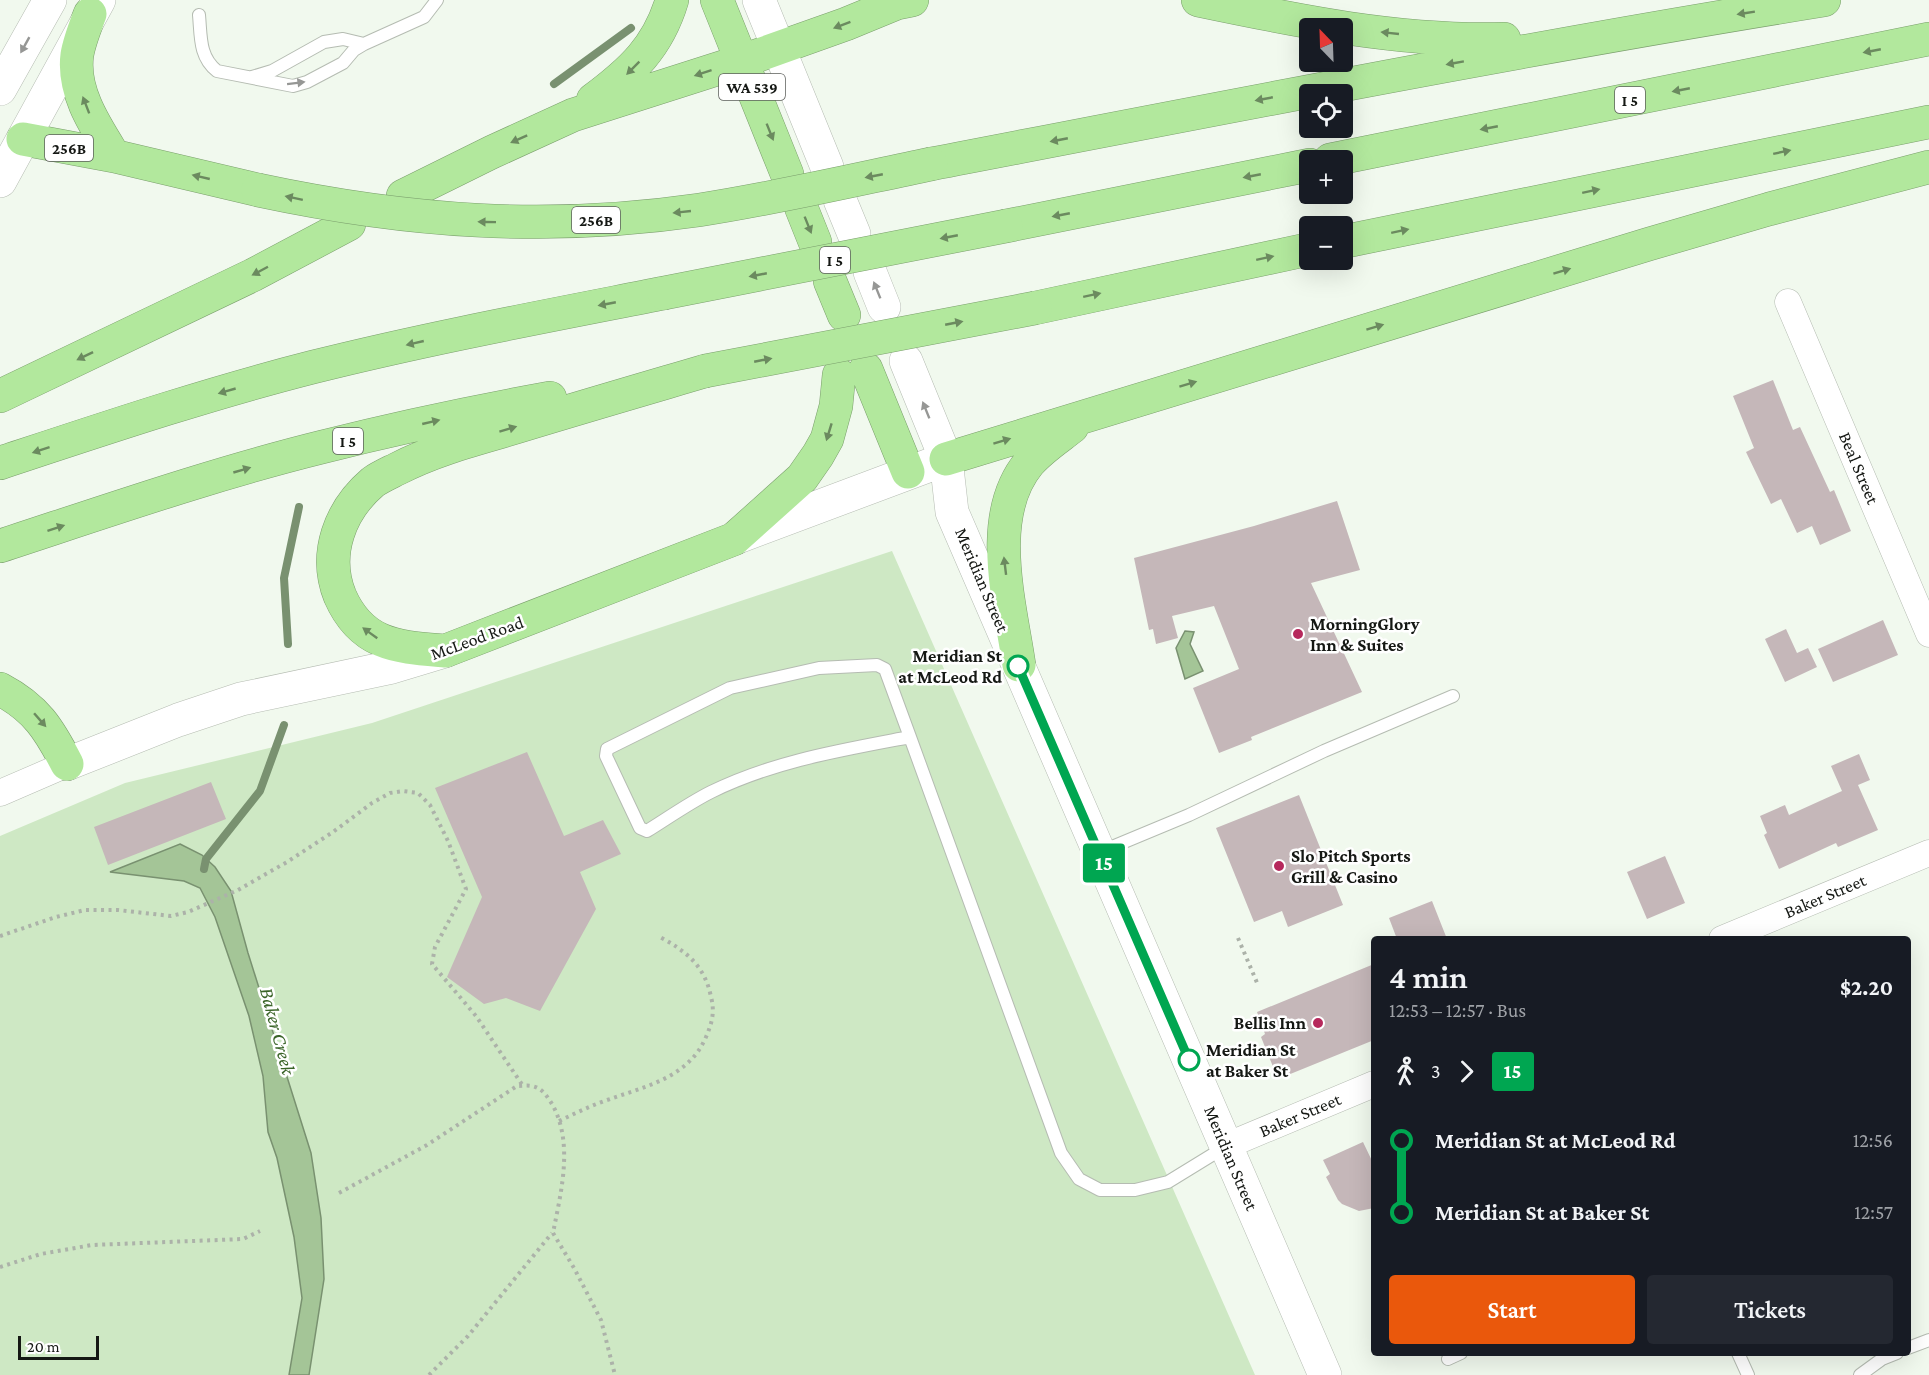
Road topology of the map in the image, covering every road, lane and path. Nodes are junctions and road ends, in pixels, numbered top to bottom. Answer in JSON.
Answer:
{"nodes":[{"id":1,"x":50,"y":0,"type":"edge"},
{"id":2,"x":437,"y":0,"type":"edge"},
{"id":3,"x":672,"y":0,"type":"edge"},
{"id":4,"x":717,"y":0,"type":"edge"},
{"id":5,"x":759,"y":0,"type":"edge"},
{"id":6,"x":862,"y":0,"type":"edge"},
{"id":7,"x":1198,"y":0,"type":"edge"},
{"id":8,"x":1824,"y":0,"type":"edge"},
{"id":9,"x":904,"y":2,"type":"edge"},
{"id":10,"x":94,"y":7,"type":"edge"},
{"id":11,"x":199,"y":15,"type":"dead end"},
{"id":12,"x":1616,"y":34,"type":"junction"},
{"id":13,"x":1929,"y":39,"type":"edge"},
{"id":14,"x":364,"y":44,"type":"junction"},
{"id":15,"x":778,"y":48,"type":"junction"},
{"id":16,"x":742,"y":61,"type":"junction"},
{"id":17,"x":251,"y":77,"type":"junction"},
{"id":18,"x":0,"y":89,"type":"edge"},
{"id":19,"x":573,"y":115,"type":"junction"},
{"id":20,"x":1929,"y":122,"type":"edge"},
{"id":21,"x":11,"y":133,"type":"edge"},
{"id":22,"x":1353,"y":155,"type":"edge"},
{"id":23,"x":114,"y":156,"type":"junction"},
{"id":24,"x":827,"y":167,"type":"dead end"},
{"id":25,"x":1299,"y":167,"type":"edge"},
{"id":26,"x":1929,"y":167,"type":"edge"},
{"id":27,"x":788,"y":174,"type":"dead end"},
{"id":28,"x":1,"y":176,"type":"edge"},
{"id":29,"x":403,"y":196,"type":"dead end"},
{"id":30,"x":840,"y":200,"type":"dead end"},
{"id":31,"x":801,"y":207,"type":"dead end"},
{"id":32,"x":349,"y":224,"type":"dead end"},
{"id":33,"x":855,"y":234,"type":"dead end"},
{"id":34,"x":1353,"y":240,"type":"edge"},
{"id":35,"x":815,"y":242,"type":"dead end"},
{"id":36,"x":1299,"y":251,"type":"edge"},
{"id":37,"x":870,"y":273,"type":"dead end"},
{"id":38,"x":830,"y":280,"type":"dead end"},
{"id":39,"x":1788,"y":302,"type":"dead end"},
{"id":40,"x":884,"y":307,"type":"dead end"},
{"id":41,"x":839,"y":316,"type":"dead end"},
{"id":42,"x":906,"y":361,"type":"dead end"},
{"id":43,"x":705,"y":371,"type":"junction"},
{"id":44,"x":0,"y":396,"type":"edge"},
{"id":45,"x":1091,"y":413,"type":"junction"},
{"id":46,"x":946,"y":459,"type":"junction"},
{"id":47,"x":0,"y":463,"type":"edge"},
{"id":48,"x":908,"y":472,"type":"junction"},
{"id":49,"x":952,"y":512,"type":"junction"},
{"id":50,"x":734,"y":538,"type":"junction"},
{"id":51,"x":0,"y":546,"type":"edge"},
{"id":52,"x":1929,"y":634,"type":"edge"},
{"id":53,"x":445,"y":651,"type":"junction"},
{"id":54,"x":1018,"y":666,"type":"junction"},
{"id":55,"x":0,"y":690,"type":"edge"},
{"id":56,"x":1453,"y":696,"type":"dead end"},
{"id":57,"x":910,"y":737,"type":"junction"},
{"id":58,"x":67,"y":764,"type":"junction"},
{"id":59,"x":0,"y":792,"type":"edge"},
{"id":60,"x":1099,"y":853,"type":"junction"},
{"id":61,"x":1929,"y":853,"type":"edge"},
{"id":62,"x":0,"y":936,"type":"edge"},
{"id":63,"x":1729,"y":936,"type":"edge"},
{"id":64,"x":660,"y":937,"type":"dead end"},
{"id":65,"x":1238,"y":938,"type":"dead end"},
{"id":66,"x":1258,"y":985,"type":"dead end"},
{"id":67,"x":1371,"y":1085,"type":"edge"},
{"id":68,"x":523,"y":1086,"type":"junction"},
{"id":69,"x":559,"y":1121,"type":"junction"},
{"id":70,"x":1226,"y":1146,"type":"junction"},
{"id":71,"x":339,"y":1193,"type":"dead end"},
{"id":72,"x":260,"y":1231,"type":"dead end"},
{"id":73,"x":553,"y":1233,"type":"junction"},
{"id":74,"x":0,"y":1268,"type":"edge"},
{"id":75,"x":1929,"y":1340,"type":"edge"},
{"id":76,"x":1911,"y":1347,"type":"edge"},
{"id":77,"x":1454,"y":1356,"type":"edge"},
{"id":78,"x":1739,"y":1356,"type":"edge"},
{"id":79,"x":1890,"y":1356,"type":"edge"},
{"id":80,"x":1448,"y":1359,"type":"dead end"},
{"id":81,"x":429,"y":1375,"type":"edge"},
{"id":82,"x":615,"y":1375,"type":"edge"},
{"id":83,"x":1325,"y":1375,"type":"edge"},
{"id":84,"x":1748,"y":1375,"type":"edge"},
{"id":85,"x":1860,"y":1375,"type":"edge"}],
"edges":[{"from":1,"to":18,"type":"main road","one_way":true},
{"from":2,"to":14,"type":"lane"},
{"from":3,"to":19,"type":"highway","one_way":true},
{"from":4,"to":16,"type":"highway","number":"WA 539"},
{"from":5,"to":15,"type":"main road","number":"WA 539"},
{"from":6,"to":9,"type":"highway"},
{"from":12,"to":7,"type":"highway","one_way":true},
{"from":8,"to":12,"type":"highway","one_way":true},
{"from":9,"to":15,"type":"highway","one_way":true},
{"from":10,"to":21,"type":"main road"},
{"from":23,"to":10,"type":"highway","one_way":true},
{"from":11,"to":17,"type":"lane"},
{"from":12,"to":23,"type":"highway","number":"256B","one_way":true,"bridge":true},
{"from":13,"to":22,"type":"highway","number":"I 5","one_way":true},
{"from":14,"to":17,"type":"lane"},
{"from":17,"to":14,"type":"lane","one_way":true},
{"from":15,"to":16,"type":"highway"},
{"from":15,"to":24,"type":"main road","number":"WA 539"},
{"from":16,"to":19,"type":"highway","one_way":true},
{"from":16,"to":27,"type":"highway","number":"WA 539","one_way":true},
{"from":19,"to":29,"type":"highway","one_way":true},
{"from":34,"to":20,"type":"highway","one_way":true},
{"from":21,"to":23,"type":"highway","number":"256B"},
{"from":21,"to":28,"type":"main road"},
{"from":25,"to":47,"type":"highway","number":"I 5","one_way":true,"bridge":true},
{"from":45,"to":26,"type":"highway","one_way":true},
{"from":30,"to":33,"type":"main road"},
{"from":31,"to":35,"type":"highway","one_way":true},
{"from":32,"to":44,"type":"highway","one_way":true},
{"from":43,"to":36,"type":"highway","number":"I 5","one_way":true,"bridge":true},
{"from":40,"to":37,"type":"main road","one_way":true},
{"from":38,"to":41,"type":"highway"},
{"from":39,"to":52,"type":"street","name":"Beal Street"},
{"from":46,"to":42,"type":"main road","name":"Meridian Street","one_way":true},
{"from":51,"to":43,"type":"highway","number":"I 5","one_way":true},
{"from":53,"to":43,"type":"highway","one_way":true},
{"from":46,"to":45,"type":"highway","one_way":true},
{"from":54,"to":45,"type":"highway","one_way":true},
{"from":46,"to":48,"type":"main road","name":"McLeod Road"},
{"from":46,"to":49,"type":"main road","name":"Meridian Street"},
{"from":48,"to":49,"type":"main road","name":"Meridian Street"},
{"from":48,"to":50,"type":"main road","name":"McLeod Road"},
{"from":48,"to":50,"type":"highway","name":"Meridian Street","one_way":true},
{"from":49,"to":54,"type":"main road","name":"Meridian Street"},
{"from":50,"to":53,"type":"highway","name":"McLeod Road"},
{"from":53,"to":58,"type":"main road","name":"McLeod Road"},
{"from":54,"to":60,"type":"main road","name":"Meridian Street"},
{"from":55,"to":58,"type":"highway","one_way":true},
{"from":56,"to":60,"type":"lane"},
{"from":57,"to":57,"type":"lane"},
{"from":57,"to":70,"type":"lane"},
{"from":58,"to":59,"type":"street","name":"McLeod Road"},
{"from":60,"to":70,"type":"main road","name":"Meridian Street"},
{"from":61,"to":63,"type":"street","name":"Baker Street"},
{"from":62,"to":68,"type":"path"},
{"from":64,"to":69,"type":"path"},
{"from":65,"to":66,"type":"path"},
{"from":67,"to":70,"type":"street","name":"Baker Street"},
{"from":68,"to":69,"type":"path"},
{"from":68,"to":71,"type":"path"},
{"from":69,"to":73,"type":"path"},
{"from":70,"to":83,"type":"main road","name":"Meridian Street"},
{"from":72,"to":74,"type":"path"},
{"from":73,"to":81,"type":"path"},
{"from":73,"to":82,"type":"path"},
{"from":75,"to":76,"type":"lane"},
{"from":77,"to":80,"type":"lane"},
{"from":78,"to":84,"type":"lane"},
{"from":79,"to":85,"type":"lane"}]}
